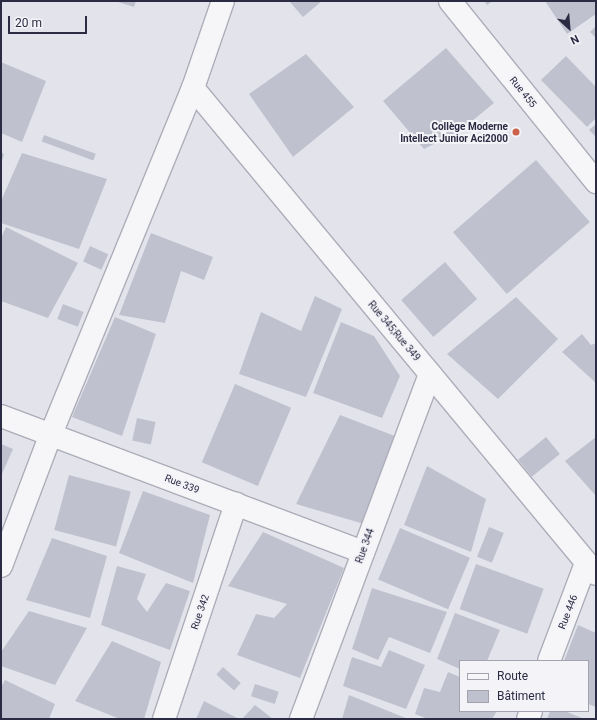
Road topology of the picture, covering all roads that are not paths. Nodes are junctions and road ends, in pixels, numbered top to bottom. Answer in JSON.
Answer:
{"nodes":[{"id":1,"x":223,"y":1,"type":"edge"},
{"id":2,"x":450,"y":1,"type":"edge"},
{"id":3,"x":193,"y":88,"type":"junction"},
{"id":4,"x":596,"y":182,"type":"edge"},
{"id":5,"x":430,"y":374,"type":"junction"},
{"id":6,"x":1,"y":416,"type":"edge"},
{"id":7,"x":50,"y":434,"type":"junction"},
{"id":8,"x":236,"y":504,"type":"junction"},
{"id":9,"x":363,"y":552,"type":"junction"},
{"id":10,"x":1,"y":566,"type":"edge"},
{"id":11,"x":591,"y":569,"type":"edge"},
{"id":12,"x":549,"y":660,"type":"edge"},
{"id":13,"x":164,"y":719,"type":"edge"},
{"id":14,"x":301,"y":719,"type":"edge"}],
"edges":[{"from":1,"to":3,"type":"street"},
{"from":2,"to":4,"type":"street","name":"Rue 455"},
{"from":3,"to":5,"type":"street","name":"Rue 345;Rue 349"},
{"from":3,"to":7,"type":"street"},
{"from":5,"to":9,"type":"street","name":"Rue 344"},
{"from":5,"to":11,"type":"street","name":"Rue 345;Rue 349"},
{"from":6,"to":7,"type":"street","name":"Rue 339"},
{"from":7,"to":8,"type":"street","name":"Rue 339"},
{"from":7,"to":10,"type":"street"},
{"from":8,"to":9,"type":"street","name":"Rue 339"},
{"from":8,"to":13,"type":"street","name":"Rue 342"},
{"from":9,"to":14,"type":"street","name":"Rue 344"},
{"from":11,"to":12,"type":"street","name":"Rue 446"}]}
